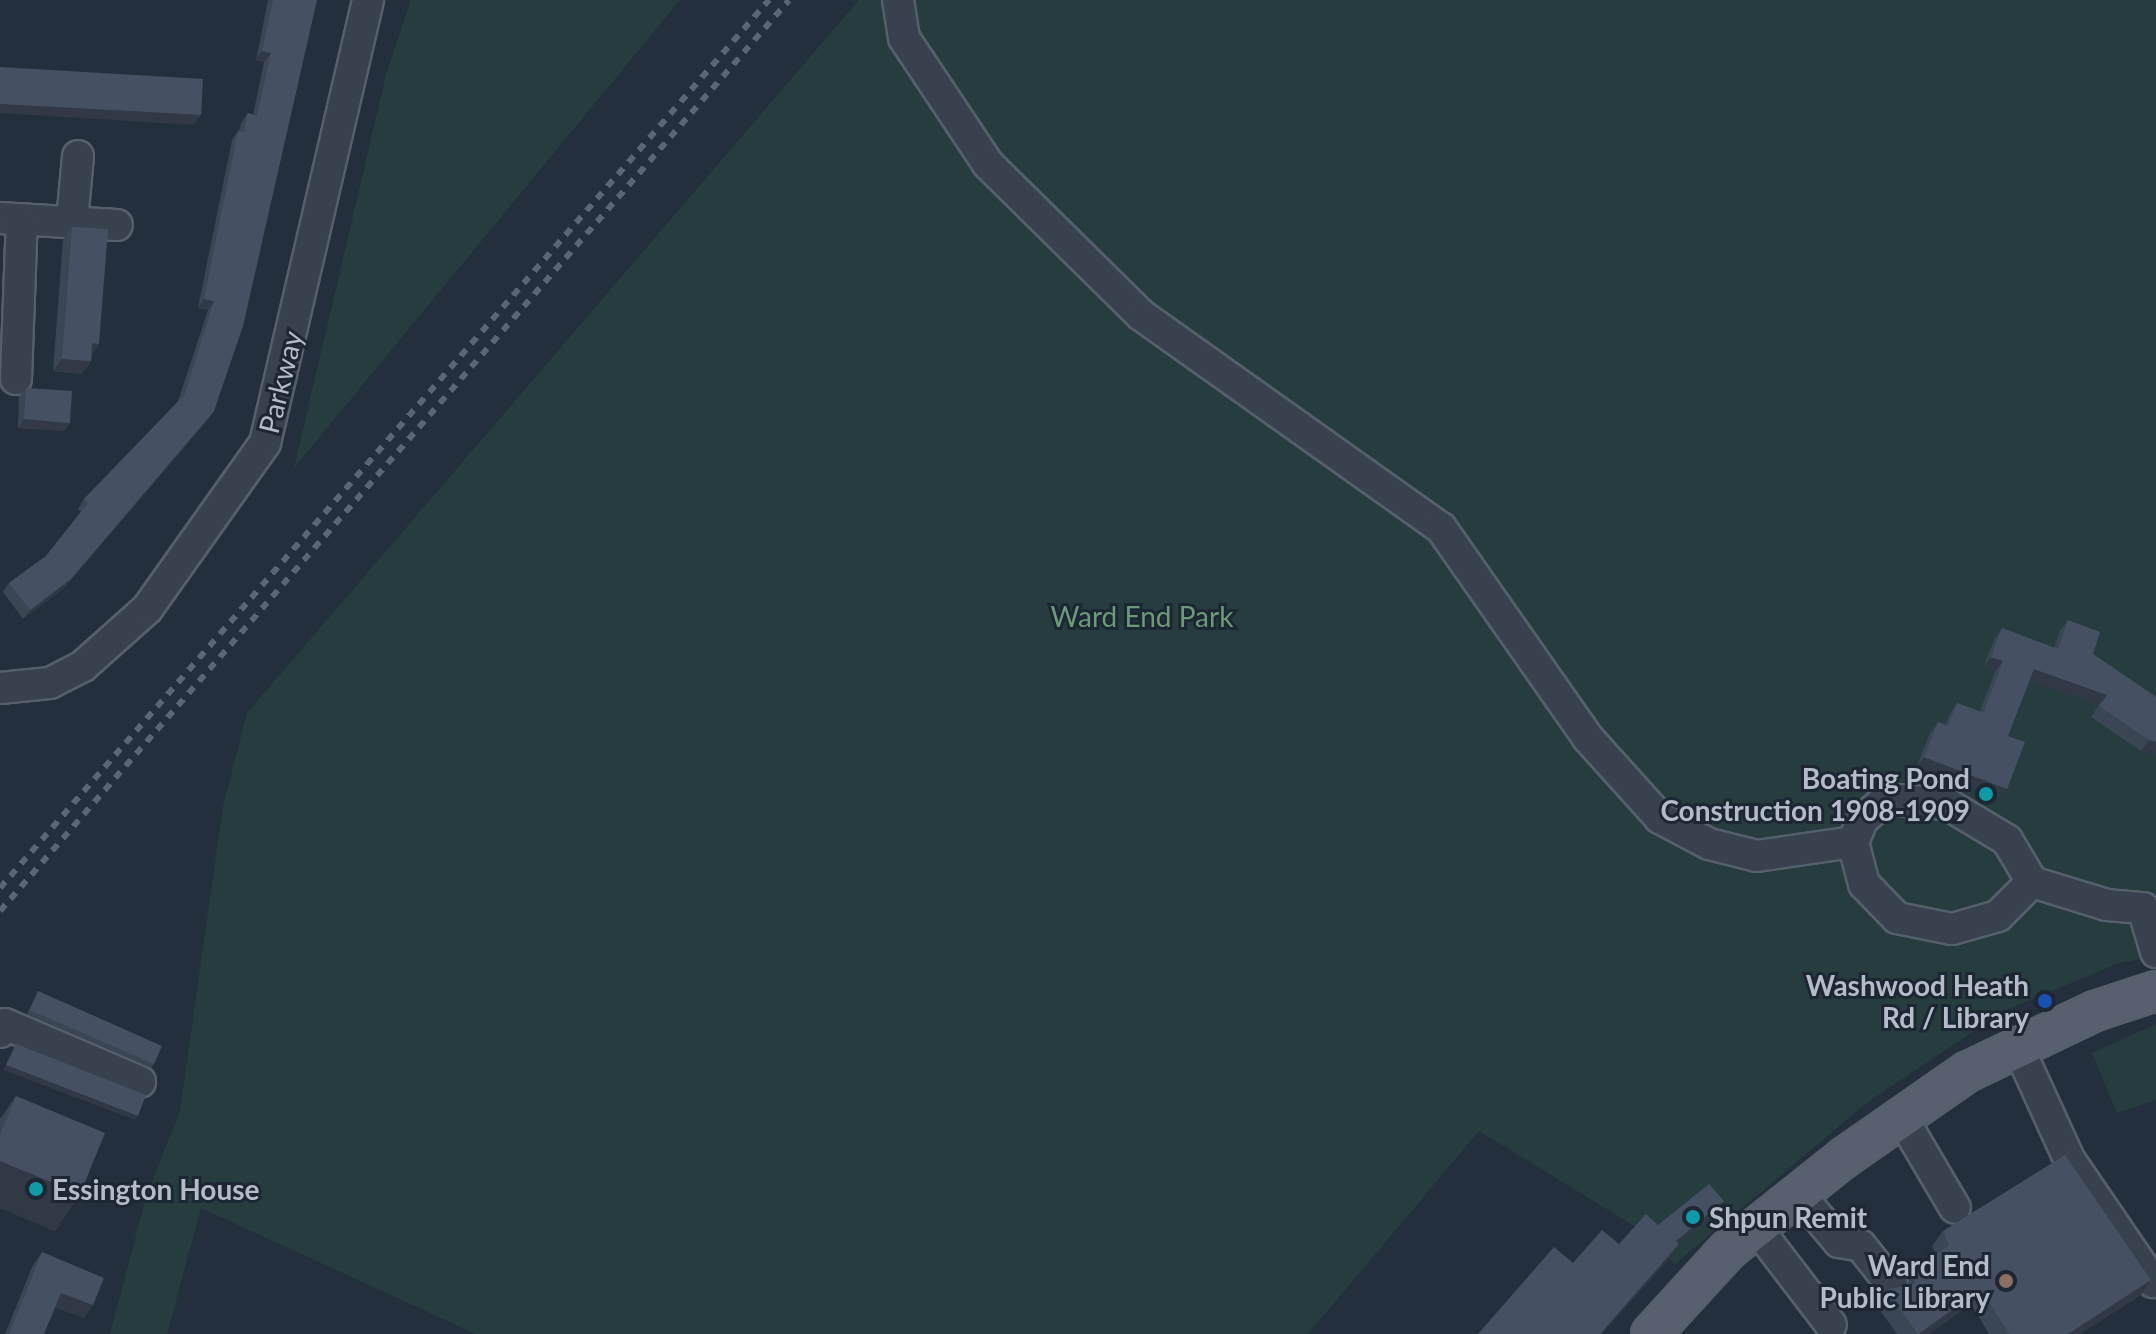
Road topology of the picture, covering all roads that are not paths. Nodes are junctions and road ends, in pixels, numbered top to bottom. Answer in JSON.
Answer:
{"nodes":[{"id":1,"x":368,"y":0,"type":"edge"},
{"id":2,"x":898,"y":0,"type":"edge"},
{"id":3,"x":78,"y":156,"type":"dead end"},
{"id":4,"x":11,"y":218,"type":"edge"},
{"id":5,"x":72,"y":221,"type":"junction"},
{"id":6,"x":117,"y":225,"type":"dead end"},
{"id":7,"x":16,"y":379,"type":"dead end"},
{"id":8,"x":0,"y":688,"type":"edge"},
{"id":9,"x":1853,"y":842,"type":"junction"},
{"id":10,"x":2032,"y":882,"type":"junction"},
{"id":11,"x":2156,"y":952,"type":"edge"},
{"id":12,"x":2156,"y":991,"type":"edge"},
{"id":13,"x":0,"y":1032,"type":"edge"},
{"id":14,"x":2018,"y":1047,"type":"junction"},
{"id":15,"x":140,"y":1082,"type":"dead end"},
{"id":16,"x":1902,"y":1118,"type":"junction"},
{"id":17,"x":1798,"y":1193,"type":"junction"},
{"id":18,"x":1955,"y":1208,"type":"dead end"},
{"id":19,"x":1756,"y":1227,"type":"junction"},
{"id":20,"x":2153,"y":1282,"type":"edge"},
{"id":21,"x":1892,"y":1285,"type":"edge"},
{"id":22,"x":1831,"y":1325,"type":"dead end"},
{"id":23,"x":1651,"y":1334,"type":"edge"}],
"edges":[{"from":1,"to":8,"type":"street","name":"Parkway"},
{"from":2,"to":9,"type":"street"},
{"from":3,"to":5,"type":"street"},
{"from":4,"to":5,"type":"street"},
{"from":4,"to":7,"type":"street"},
{"from":5,"to":6,"type":"street"},
{"from":9,"to":10,"type":"street"},
{"from":9,"to":10,"type":"street"},
{"from":10,"to":11,"type":"street"},
{"from":12,"to":14,"type":"main road"},
{"from":13,"to":15,"type":"street"},
{"from":14,"to":16,"type":"main road"},
{"from":14,"to":20,"type":"street"},
{"from":16,"to":17,"type":"main road"},
{"from":16,"to":18,"type":"street"},
{"from":17,"to":19,"type":"main road"},
{"from":17,"to":21,"type":"street"},
{"from":19,"to":22,"type":"street"},
{"from":19,"to":23,"type":"main road"}]}
